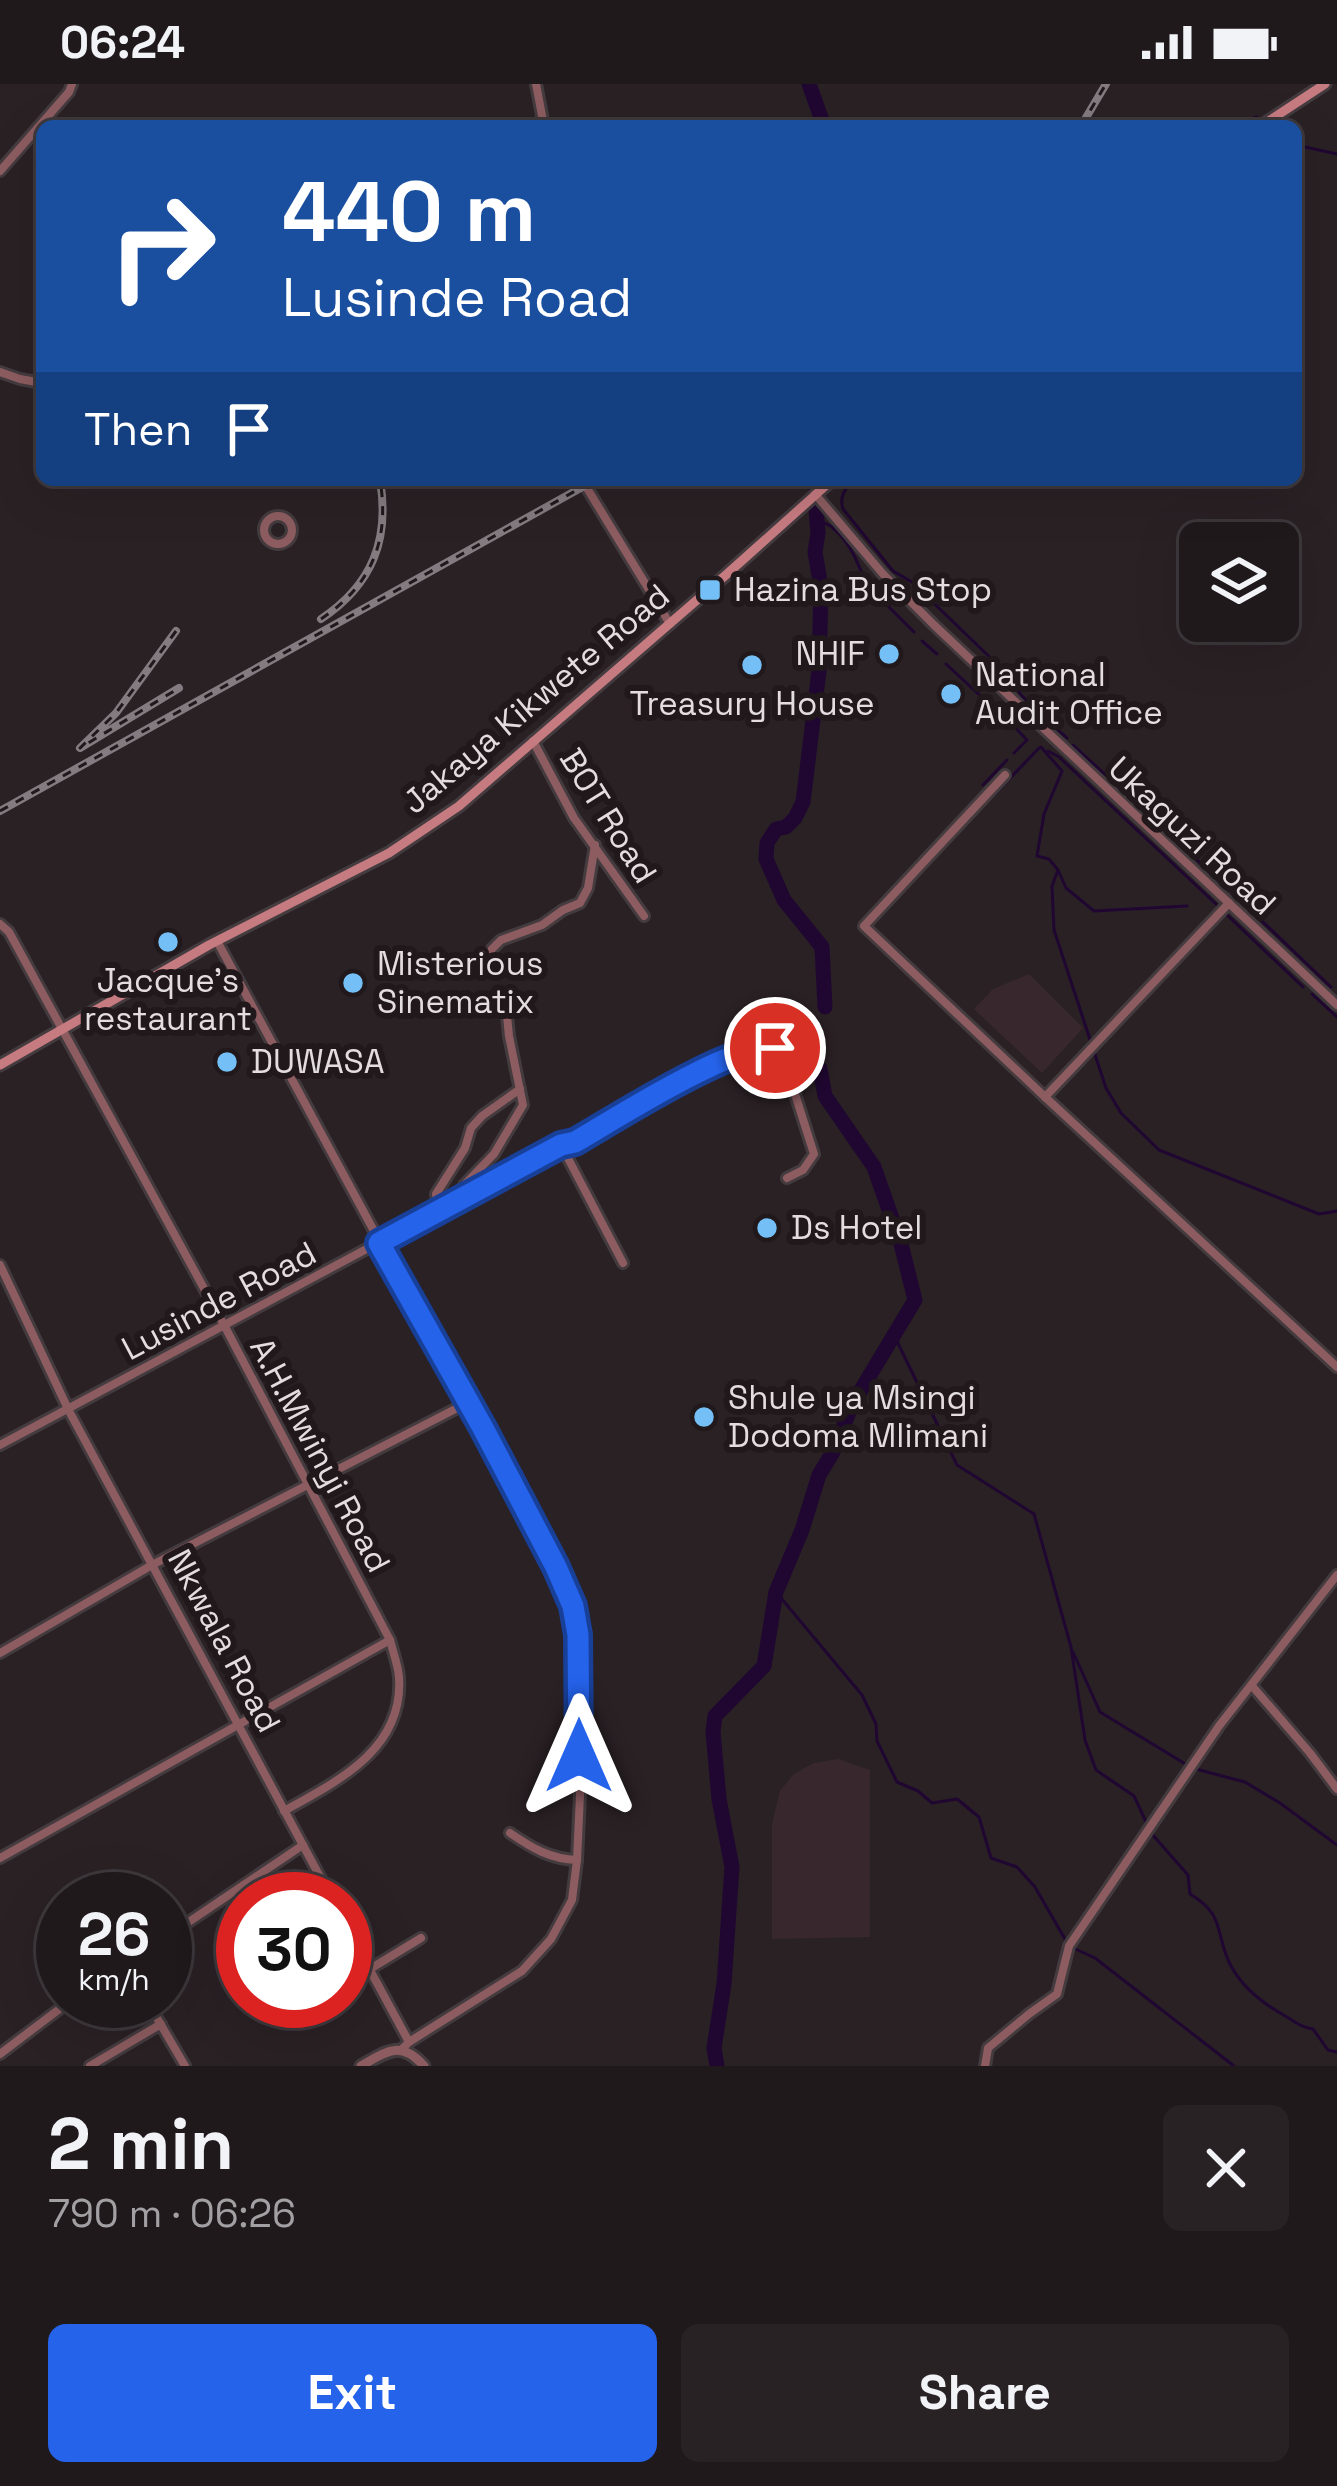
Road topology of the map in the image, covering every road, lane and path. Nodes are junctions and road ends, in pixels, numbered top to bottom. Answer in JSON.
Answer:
{"nodes":[{"id":1,"x":72,"y":84,"type":"edge"},
{"id":2,"x":536,"y":84,"type":"edge"},
{"id":3,"x":1325,"y":84,"type":"edge"},
{"id":4,"x":45,"y":120,"type":"edge"},
{"id":5,"x":543,"y":120,"type":"edge"},
{"id":6,"x":1270,"y":120,"type":"edge"},
{"id":7,"x":36,"y":130,"type":"edge"},
{"id":8,"x":0,"y":171,"type":"edge"},
{"id":9,"x":0,"y":372,"type":"edge"},
{"id":10,"x":36,"y":382,"type":"edge"},
{"id":11,"x":586,"y":486,"type":"edge"},
{"id":12,"x":825,"y":486,"type":"edge"},
{"id":13,"x":815,"y":494,"type":"junction"},
{"id":14,"x":670,"y":624,"type":"junction"},
{"id":15,"x":533,"y":741,"type":"junction"},
{"id":16,"x":1006,"y":775,"type":"dead end"},
{"id":17,"x":595,"y":844,"type":"junction"},
{"id":18,"x":1229,"y":903,"type":"junction"},
{"id":19,"x":644,"y":916,"type":"dead end"},
{"id":20,"x":0,"y":924,"type":"edge"},
{"id":21,"x":217,"y":941,"type":"junction"},
{"id":22,"x":484,"y":964,"type":"dead end"},
{"id":23,"x":1337,"y":1005,"type":"edge"},
{"id":24,"x":506,"y":1006,"type":"dead end"},
{"id":25,"x":62,"y":1032,"type":"junction"},
{"id":26,"x":0,"y":1065,"type":"edge"},
{"id":27,"x":520,"y":1089,"type":"junction"},
{"id":28,"x":1045,"y":1097,"type":"junction"},
{"id":29,"x":561,"y":1145,"type":"junction"},
{"id":30,"x":788,"y":1178,"type":"dead end"},
{"id":31,"x":459,"y":1200,"type":"junction"},
{"id":32,"x":438,"y":1211,"type":"junction"},
{"id":33,"x":380,"y":1242,"type":"junction"},
{"id":34,"x":623,"y":1263,"type":"dead end"},
{"id":35,"x":1,"y":1271,"type":"edge"},
{"id":36,"x":224,"y":1325,"type":"junction"},
{"id":37,"x":1337,"y":1367,"type":"edge"},
{"id":38,"x":469,"y":1402,"type":"junction"},
{"id":39,"x":68,"y":1409,"type":"junction"},
{"id":40,"x":0,"y":1445,"type":"edge"},
{"id":41,"x":310,"y":1486,"type":"junction"},
{"id":42,"x":152,"y":1565,"type":"junction"},
{"id":43,"x":1337,"y":1575,"type":"edge"},
{"id":44,"x":390,"y":1640,"type":"junction"},
{"id":45,"x":0,"y":1653,"type":"edge"},
{"id":46,"x":1253,"y":1687,"type":"junction"},
{"id":47,"x":238,"y":1725,"type":"junction"},
{"id":48,"x":1337,"y":1789,"type":"edge"},
{"id":49,"x":284,"y":1811,"type":"junction"},
{"id":50,"x":510,"y":1833,"type":"dead end"},
{"id":51,"x":302,"y":1845,"type":"junction"},
{"id":52,"x":0,"y":1858,"type":"edge"},
{"id":53,"x":577,"y":1860,"type":"junction"},
{"id":54,"x":317,"y":1872,"type":"edge"},
{"id":55,"x":192,"y":1920,"type":"edge"},
{"id":56,"x":421,"y":1938,"type":"dead end"},
{"id":57,"x":372,"y":1968,"type":"edge"},
{"id":58,"x":372,"y":1973,"type":"edge"},
{"id":59,"x":36,"y":2027,"type":"edge"},
{"id":60,"x":154,"y":2028,"type":"edge"},
{"id":61,"x":163,"y":2028,"type":"edge"},
{"id":62,"x":407,"y":2048,"type":"junction"},
{"id":63,"x":0,"y":2054,"type":"edge"},
{"id":64,"x":90,"y":2066,"type":"edge"},
{"id":65,"x":184,"y":2066,"type":"edge"},
{"id":66,"x":361,"y":2066,"type":"edge"},
{"id":67,"x":424,"y":2066,"type":"edge"},
{"id":68,"x":985,"y":2066,"type":"edge"}],
"edges":[{"from":1,"to":4,"type":"street"},
{"from":2,"to":5,"type":"street"},
{"from":3,"to":6,"type":"main road"},
{"from":7,"to":8,"type":"street"},
{"from":9,"to":10,"type":"street"},
{"from":11,"to":14,"type":"street"},
{"from":12,"to":13,"type":"main road","name":"Jakaya Kikwete Road"},
{"from":13,"to":14,"type":"main road","name":"Jakaya Kikwete Road"},
{"from":13,"to":18,"type":"street","name":"Ukaguzi Road"},
{"from":14,"to":15,"type":"main road","name":"Jakaya Kikwete Road"},
{"from":15,"to":17,"type":"street","name":"BOT Road"},
{"from":15,"to":21,"type":"main road","name":"Jakaya Kikwete Road"},
{"from":16,"to":28,"type":"street"},
{"from":17,"to":19,"type":"street","name":"BOT Road"},
{"from":17,"to":22,"type":"street"},
{"from":18,"to":23,"type":"street","name":"Ukaguzi Road"},
{"from":18,"to":28,"type":"street"},
{"from":20,"to":25,"type":"street","name":"A.H.Mwinyi Road"},
{"from":21,"to":25,"type":"main road","name":"Jakaya Kikwete Road"},
{"from":21,"to":33,"type":"street"},
{"from":24,"to":27,"type":"street"},
{"from":25,"to":26,"type":"main road","name":"Jakaya Kikwete Road"},
{"from":25,"to":36,"type":"street","name":"A.H.Mwinyi Road"},
{"from":27,"to":31,"type":"street"},
{"from":27,"to":32,"type":"street"},
{"from":28,"to":37,"type":"street"},
{"from":29,"to":30,"type":"street","name":"Lusinde Road"},
{"from":29,"to":31,"type":"street","name":"Lusinde Road"},
{"from":29,"to":34,"type":"street"},
{"from":31,"to":32,"type":"street","name":"Lusinde Road"},
{"from":32,"to":33,"type":"street","name":"Lusinde Road"},
{"from":33,"to":36,"type":"street","name":"Lusinde Road"},
{"from":33,"to":38,"type":"street"},
{"from":35,"to":39,"type":"street","name":"Nkwala Road"},
{"from":36,"to":39,"type":"street","name":"Lusinde Road"},
{"from":36,"to":41,"type":"street","name":"A.H.Mwinyi Road"},
{"from":38,"to":41,"type":"street"},
{"from":38,"to":53,"type":"street"},
{"from":39,"to":40,"type":"street","name":"Lusinde Road"},
{"from":39,"to":42,"type":"street","name":"Nkwala Road"},
{"from":41,"to":42,"type":"street"},
{"from":41,"to":44,"type":"street","name":"A.H.Mwinyi Road"},
{"from":42,"to":45,"type":"street"},
{"from":42,"to":47,"type":"street","name":"Nkwala Road"},
{"from":43,"to":46,"type":"street"},
{"from":44,"to":47,"type":"street"},
{"from":44,"to":49,"type":"street","name":"A.H.Mwinyi Road"},
{"from":46,"to":48,"type":"street"},
{"from":46,"to":68,"type":"street"},
{"from":47,"to":49,"type":"street","name":"Nkwala Road"},
{"from":47,"to":52,"type":"street"},
{"from":49,"to":51,"type":"street","name":"Nkwala Road"},
{"from":50,"to":53,"type":"street"},
{"from":51,"to":54,"type":"street","name":"Nkwala Road"},
{"from":51,"to":55,"type":"street"},
{"from":53,"to":62,"type":"street"},
{"from":56,"to":57,"type":"street"},
{"from":58,"to":62,"type":"street"},
{"from":59,"to":63,"type":"street"},
{"from":60,"to":64,"type":"street"},
{"from":61,"to":65,"type":"street"},
{"from":62,"to":66,"type":"street"},
{"from":62,"to":67,"type":"street"}]}
